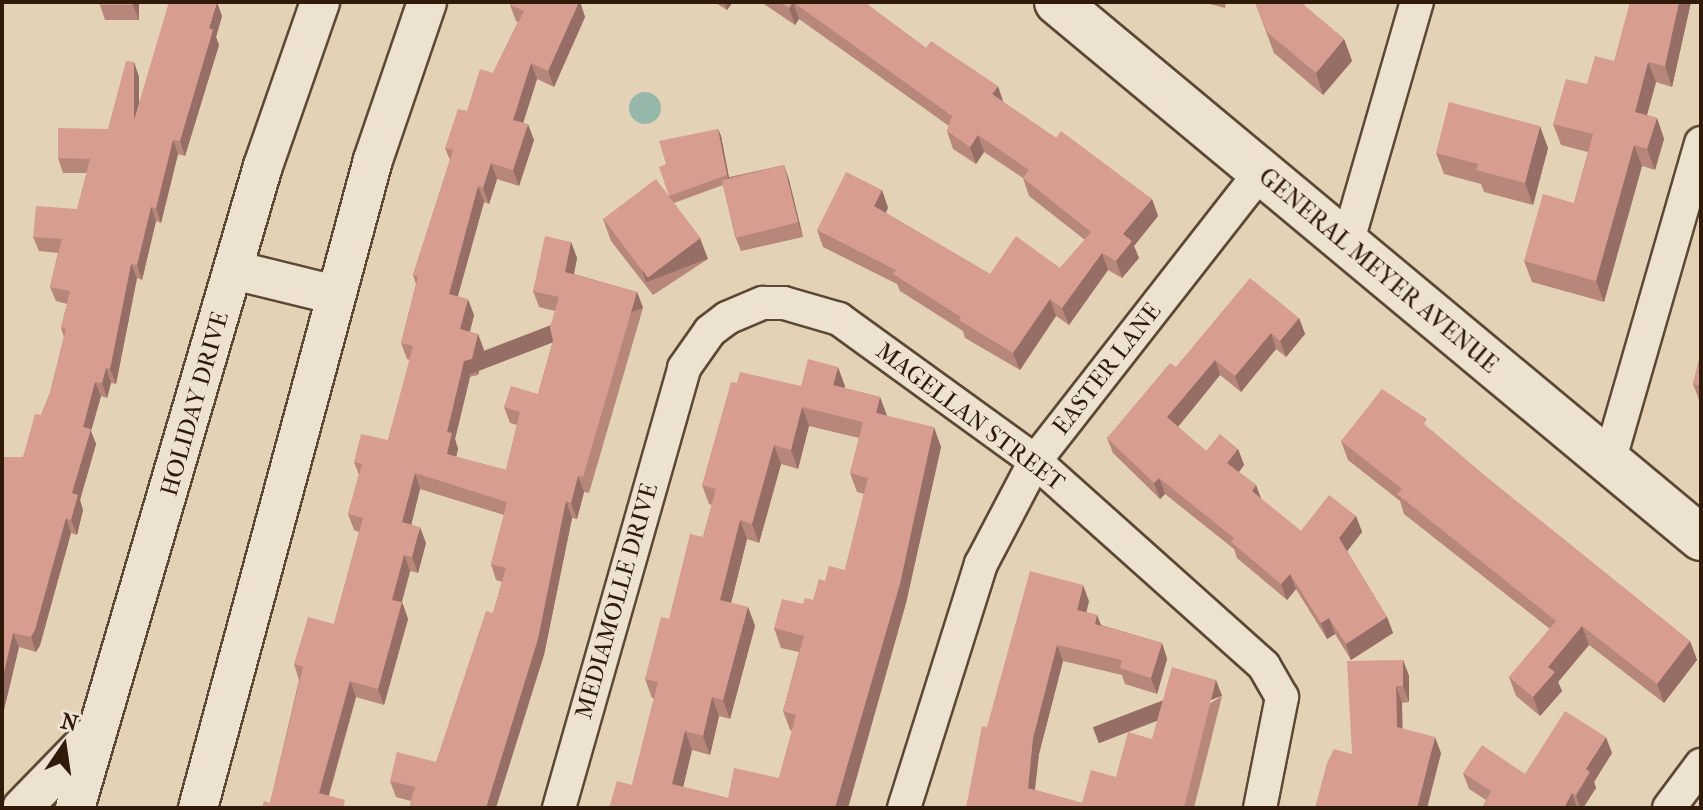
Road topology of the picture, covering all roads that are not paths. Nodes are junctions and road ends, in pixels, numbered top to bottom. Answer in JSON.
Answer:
{"nodes":[{"id":1,"x":320,"y":2,"type":"edge"},
{"id":2,"x":427,"y":2,"type":"edge"},
{"id":3,"x":1417,"y":2,"type":"edge"},
{"id":4,"x":1073,"y":8,"type":"edge"},
{"id":5,"x":1701,"y":143,"type":"edge"},
{"id":6,"x":1260,"y":173,"type":"junction"},
{"id":7,"x":1347,"y":244,"type":"junction"},
{"id":8,"x":234,"y":270,"type":"junction"},
{"id":9,"x":336,"y":295,"type":"junction"},
{"id":10,"x":676,"y":394,"type":"joint"},
{"id":11,"x":1035,"y":461,"type":"junction"},
{"id":12,"x":1609,"y":462,"type":"junction"},
{"id":13,"x":1701,"y":538,"type":"edge"},
{"id":14,"x":102,"y":725,"type":"junction"},
{"id":15,"x":1701,"y":765,"type":"edge"},
{"id":16,"x":22,"y":808,"type":"edge"},
{"id":17,"x":75,"y":808,"type":"edge"},
{"id":18,"x":198,"y":808,"type":"edge"},
{"id":19,"x":559,"y":808,"type":"edge"},
{"id":20,"x":904,"y":808,"type":"edge"},
{"id":21,"x":1260,"y":808,"type":"edge"},
{"id":22,"x":1669,"y":808,"type":"edge"}],
"edges":[{"from":1,"to":8,"type":"street","name":"HOLIDAY DRIVE"},
{"from":2,"to":9,"type":"street"},
{"from":3,"to":7,"type":"street"},
{"from":4,"to":6,"type":"main road","name":"GENERAL MEYER AVENUE"},
{"from":5,"to":12,"type":"street"},
{"from":6,"to":7,"type":"main road","name":"GENERAL MEYER AVENUE"},
{"from":6,"to":11,"type":"street","name":"EASTER LANE"},
{"from":7,"to":12,"type":"main road","name":"GENERAL MEYER AVENUE"},
{"from":8,"to":9,"type":"street"},
{"from":8,"to":14,"type":"street","name":"HOLIDAY DRIVE"},
{"from":9,"to":18,"type":"street"},
{"from":10,"to":11,"type":"street","name":"MAGELLAN STREET"},
{"from":10,"to":19,"type":"street","name":"MEDIAMOLLE DRIVE"},
{"from":11,"to":20,"type":"street","name":"EASTER LANE"},
{"from":11,"to":21,"type":"street","name":"MAGELLAN STREET"},
{"from":12,"to":13,"type":"main road","name":"GENERAL MEYER AVENUE"},
{"from":14,"to":16,"type":"street"},
{"from":14,"to":17,"type":"street","name":"HOLIDAY DRIVE"},
{"from":15,"to":22,"type":"street"}]}
